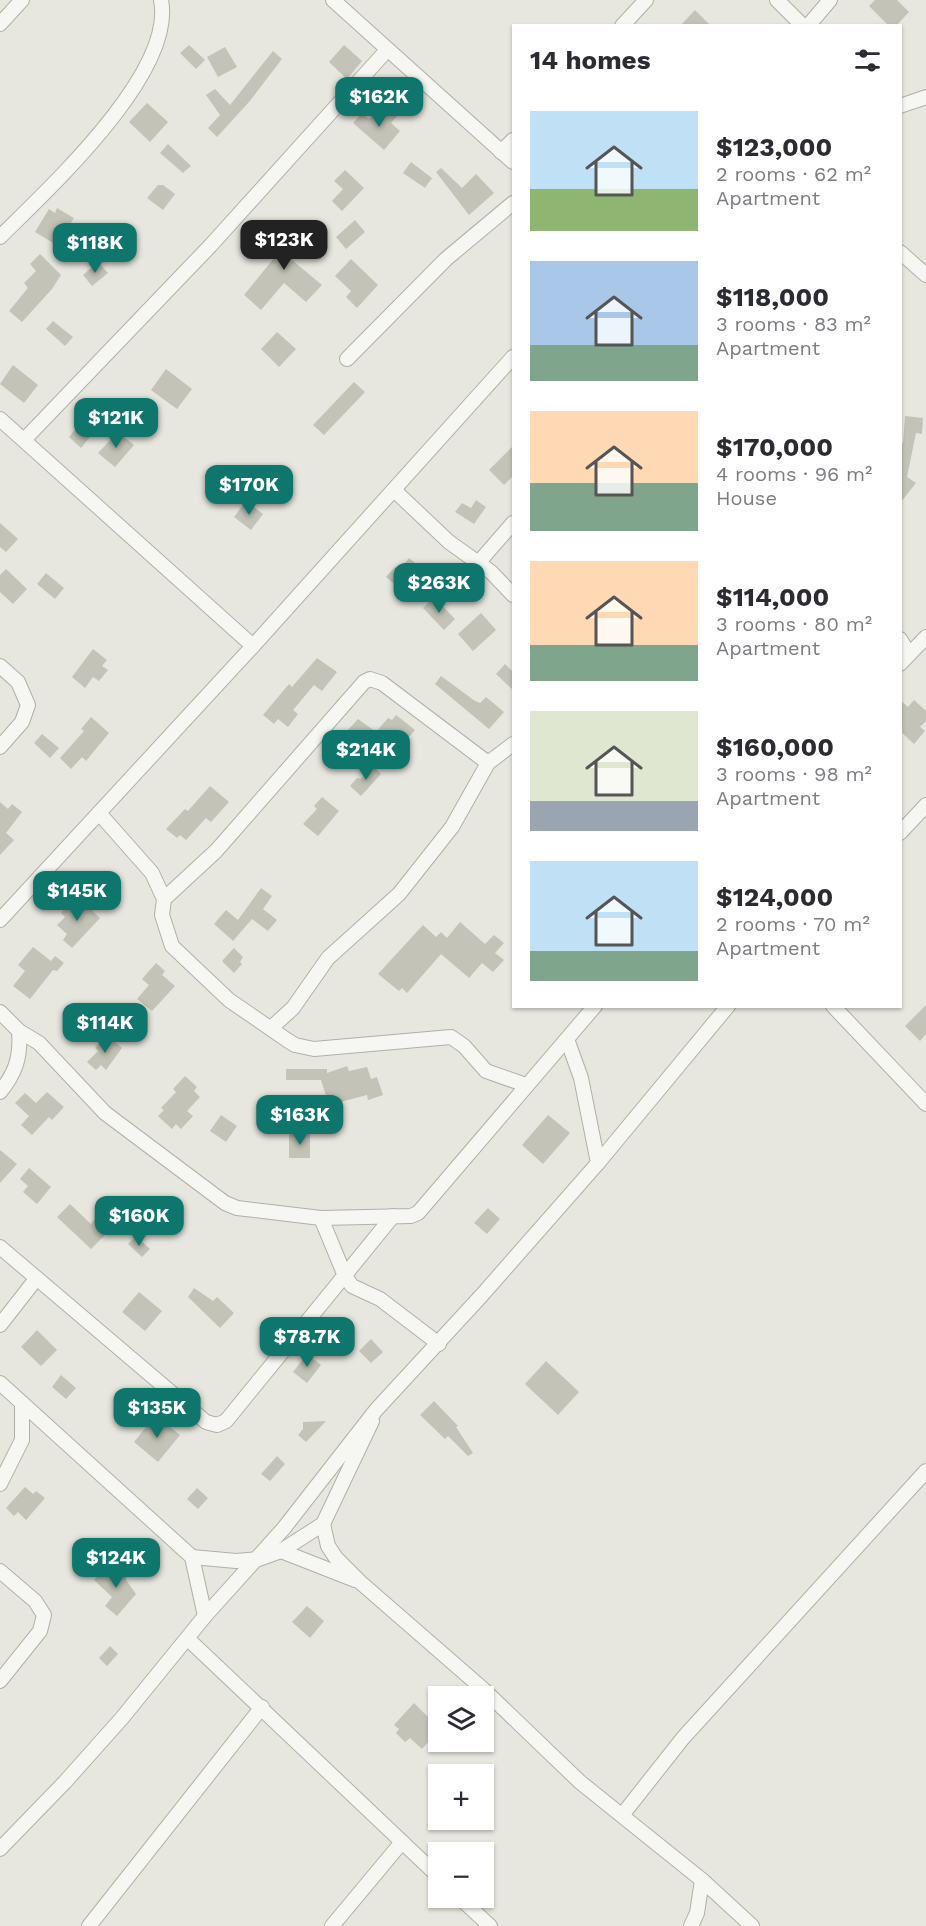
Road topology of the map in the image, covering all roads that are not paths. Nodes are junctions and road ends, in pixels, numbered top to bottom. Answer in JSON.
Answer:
{"nodes":[{"id":1,"x":22,"y":0,"type":"edge"},
{"id":2,"x":161,"y":0,"type":"edge"},
{"id":3,"x":333,"y":0,"type":"edge"},
{"id":4,"x":646,"y":0,"type":"edge"},
{"id":5,"x":777,"y":0,"type":"edge"},
{"id":6,"x":830,"y":0,"type":"edge"},
{"id":7,"x":0,"y":24,"type":"edge"},
{"id":8,"x":624,"y":24,"type":"edge"},
{"id":9,"x":801,"y":24,"type":"edge"},
{"id":10,"x":810,"y":24,"type":"edge"},
{"id":11,"x":387,"y":50,"type":"junction"},
{"id":12,"x":926,"y":97,"type":"edge"},
{"id":13,"x":902,"y":105,"type":"edge"},
{"id":14,"x":512,"y":141,"type":"edge"},
{"id":15,"x":501,"y":152,"type":"junction"},
{"id":16,"x":512,"y":161,"type":"edge"},
{"id":17,"x":512,"y":204,"type":"edge"},
{"id":18,"x":0,"y":237,"type":"edge"},
{"id":19,"x":902,"y":254,"type":"edge"},
{"id":20,"x":926,"y":275,"type":"edge"},
{"id":21,"x":512,"y":358,"type":"edge"},
{"id":22,"x":347,"y":359,"type":"dead end"},
{"id":23,"x":0,"y":419,"type":"edge"},
{"id":24,"x":24,"y":440,"type":"junction"},
{"id":25,"x":394,"y":490,"type":"junction"},
{"id":26,"x":512,"y":524,"type":"edge"},
{"id":27,"x":479,"y":562,"type":"junction"},
{"id":28,"x":512,"y":594,"type":"edge"},
{"id":29,"x":926,"y":637,"type":"edge"},
{"id":30,"x":253,"y":646,"type":"junction"},
{"id":31,"x":905,"y":659,"type":"edge"},
{"id":32,"x":0,"y":666,"type":"edge"},
{"id":33,"x":512,"y":745,"type":"edge"},
{"id":34,"x":0,"y":747,"type":"edge"},
{"id":35,"x":488,"y":763,"type":"junction"},
{"id":36,"x":926,"y":805,"type":"edge"},
{"id":37,"x":99,"y":813,"type":"junction"},
{"id":38,"x":902,"y":831,"type":"edge"},
{"id":39,"x":164,"y":899,"type":"junction"},
{"id":40,"x":0,"y":920,"type":"edge"},
{"id":41,"x":593,"y":1008,"type":"edge"},
{"id":42,"x":726,"y":1008,"type":"edge"},
{"id":43,"x":835,"y":1008,"type":"edge"},
{"id":44,"x":0,"y":1012,"type":"edge"},
{"id":45,"x":271,"y":1028,"type":"junction"},
{"id":46,"x":19,"y":1031,"type":"junction"},
{"id":47,"x":567,"y":1039,"type":"junction"},
{"id":48,"x":526,"y":1085,"type":"junction"},
{"id":49,"x":0,"y":1092,"type":"edge"},
{"id":50,"x":926,"y":1104,"type":"edge"},
{"id":51,"x":598,"y":1163,"type":"junction"},
{"id":52,"x":393,"y":1216,"type":"junction"},
{"id":53,"x":321,"y":1218,"type":"junction"},
{"id":54,"x":0,"y":1247,"type":"edge"},
{"id":55,"x":345,"y":1276,"type":"junction"},
{"id":56,"x":36,"y":1279,"type":"junction"},
{"id":57,"x":0,"y":1325,"type":"edge"},
{"id":58,"x":439,"y":1344,"type":"junction"},
{"id":59,"x":0,"y":1383,"type":"edge"},
{"id":60,"x":22,"y":1403,"type":"junction"},
{"id":61,"x":376,"y":1410,"type":"junction"},
{"id":62,"x":926,"y":1471,"type":"edge"},
{"id":63,"x":0,"y":1484,"type":"edge"},
{"id":64,"x":323,"y":1524,"type":"junction"},
{"id":65,"x":281,"y":1551,"type":"junction"},
{"id":66,"x":192,"y":1557,"type":"junction"},
{"id":67,"x":259,"y":1559,"type":"junction"},
{"id":68,"x":0,"y":1571,"type":"edge"},
{"id":69,"x":360,"y":1582,"type":"junction"},
{"id":70,"x":205,"y":1616,"type":"junction"},
{"id":71,"x":188,"y":1639,"type":"junction"},
{"id":72,"x":0,"y":1681,"type":"edge"},
{"id":73,"x":262,"y":1707,"type":"junction"},
{"id":74,"x":623,"y":1814,"type":"junction"},
{"id":75,"x":402,"y":1842,"type":"junction"},
{"id":76,"x":0,"y":1849,"type":"edge"},
{"id":77,"x":428,"y":1867,"type":"edge"},
{"id":78,"x":702,"y":1880,"type":"junction"},
{"id":79,"x":471,"y":1908,"type":"edge"},
{"id":80,"x":89,"y":1926,"type":"edge"},
{"id":81,"x":332,"y":1926,"type":"edge"},
{"id":82,"x":490,"y":1926,"type":"edge"},
{"id":83,"x":691,"y":1926,"type":"edge"},
{"id":84,"x":752,"y":1926,"type":"edge"}],
"edges":[{"from":1,"to":7,"type":"street"},
{"from":2,"to":18,"type":"street"},
{"from":3,"to":11,"type":"street"},
{"from":4,"to":8,"type":"street"},
{"from":5,"to":9,"type":"street"},
{"from":6,"to":10,"type":"street"},
{"from":11,"to":15,"type":"street"},
{"from":11,"to":24,"type":"street"},
{"from":12,"to":13,"type":"street"},
{"from":14,"to":15,"type":"street"},
{"from":15,"to":16,"type":"street"},
{"from":17,"to":22,"type":"street"},
{"from":19,"to":20,"type":"street"},
{"from":21,"to":25,"type":"street"},
{"from":23,"to":24,"type":"street"},
{"from":24,"to":30,"type":"street"},
{"from":25,"to":27,"type":"street"},
{"from":25,"to":30,"type":"street"},
{"from":26,"to":27,"type":"street"},
{"from":27,"to":28,"type":"street"},
{"from":29,"to":31,"type":"street"},
{"from":30,"to":37,"type":"street"},
{"from":32,"to":34,"type":"street"},
{"from":33,"to":35,"type":"street"},
{"from":35,"to":39,"type":"street"},
{"from":35,"to":45,"type":"street"},
{"from":36,"to":38,"type":"street"},
{"from":37,"to":39,"type":"street"},
{"from":37,"to":40,"type":"street"},
{"from":39,"to":45,"type":"street"},
{"from":41,"to":47,"type":"street"},
{"from":42,"to":51,"type":"street"},
{"from":43,"to":50,"type":"street"},
{"from":44,"to":46,"type":"street"},
{"from":45,"to":48,"type":"street"},
{"from":46,"to":49,"type":"street"},
{"from":46,"to":53,"type":"street"},
{"from":47,"to":48,"type":"street"},
{"from":47,"to":51,"type":"street"},
{"from":48,"to":52,"type":"street"},
{"from":51,"to":58,"type":"street"},
{"from":52,"to":53,"type":"street"},
{"from":52,"to":55,"type":"street"},
{"from":53,"to":55,"type":"street"},
{"from":54,"to":56,"type":"street"},
{"from":55,"to":56,"type":"street"},
{"from":55,"to":58,"type":"street"},
{"from":56,"to":57,"type":"street"},
{"from":58,"to":61,"type":"street"},
{"from":59,"to":60,"type":"street"},
{"from":60,"to":63,"type":"street"},
{"from":60,"to":66,"type":"street"},
{"from":61,"to":64,"type":"street"},
{"from":61,"to":67,"type":"street"},
{"from":62,"to":74,"type":"street"},
{"from":64,"to":65,"type":"street"},
{"from":64,"to":69,"type":"street"},
{"from":65,"to":67,"type":"street"},
{"from":65,"to":69,"type":"street"},
{"from":66,"to":67,"type":"street"},
{"from":66,"to":70,"type":"street"},
{"from":67,"to":70,"type":"street"},
{"from":68,"to":72,"type":"street"},
{"from":69,"to":74,"type":"street"},
{"from":70,"to":71,"type":"street"},
{"from":71,"to":73,"type":"street"},
{"from":71,"to":76,"type":"street"},
{"from":73,"to":75,"type":"street"},
{"from":73,"to":80,"type":"street"},
{"from":74,"to":78,"type":"street"},
{"from":75,"to":77,"type":"street"},
{"from":75,"to":81,"type":"street"},
{"from":78,"to":83,"type":"street"},
{"from":78,"to":84,"type":"street"},
{"from":79,"to":82,"type":"street"}]}
